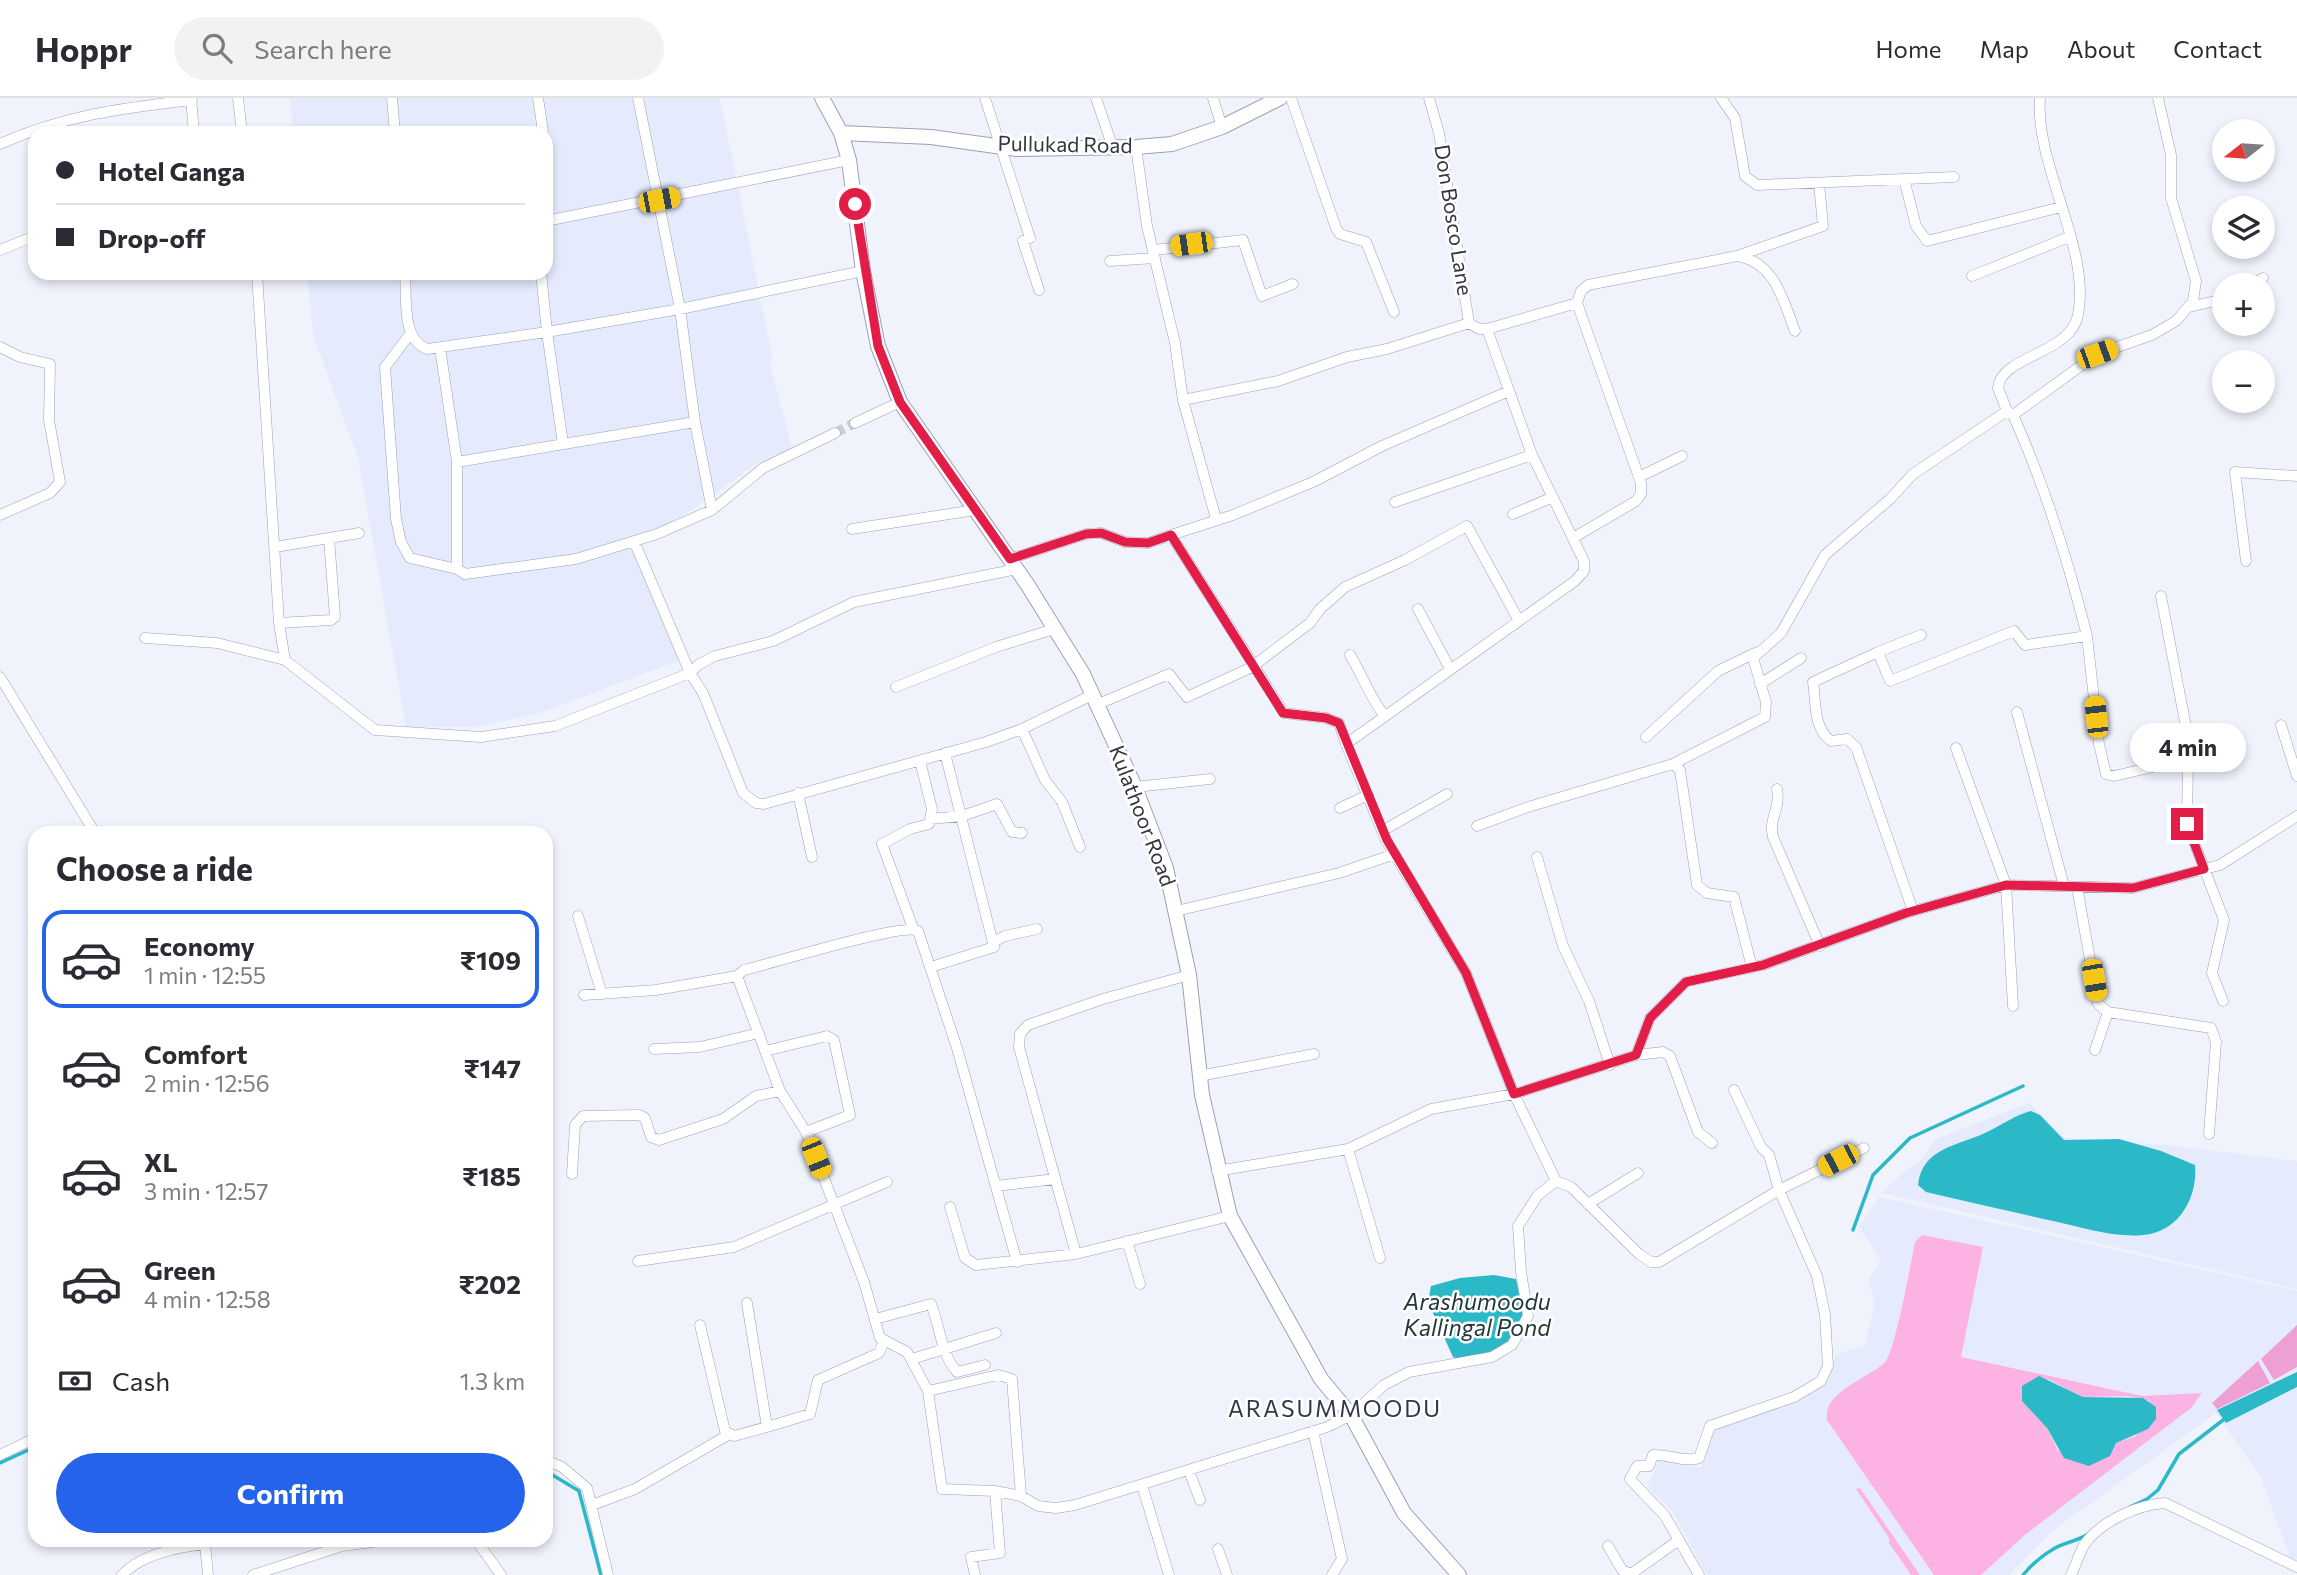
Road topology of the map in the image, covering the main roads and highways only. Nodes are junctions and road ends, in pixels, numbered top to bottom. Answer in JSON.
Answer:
{"nodes":[{"id":1,"x":822,"y":98,"type":"edge"},
{"id":2,"x":1280,"y":98,"type":"edge"},
{"id":3,"x":841,"y":133,"type":"junction"},
{"id":4,"x":1459,"y":1575,"type":"edge"}],
"edges":[{"from":1,"to":3,"type":"main road","name":"Kulathoor Road"},
{"from":2,"to":3,"type":"main road","name":"Pullukad Road"},
{"from":3,"to":4,"type":"main road","name":"Kulathoor Road"}]}
